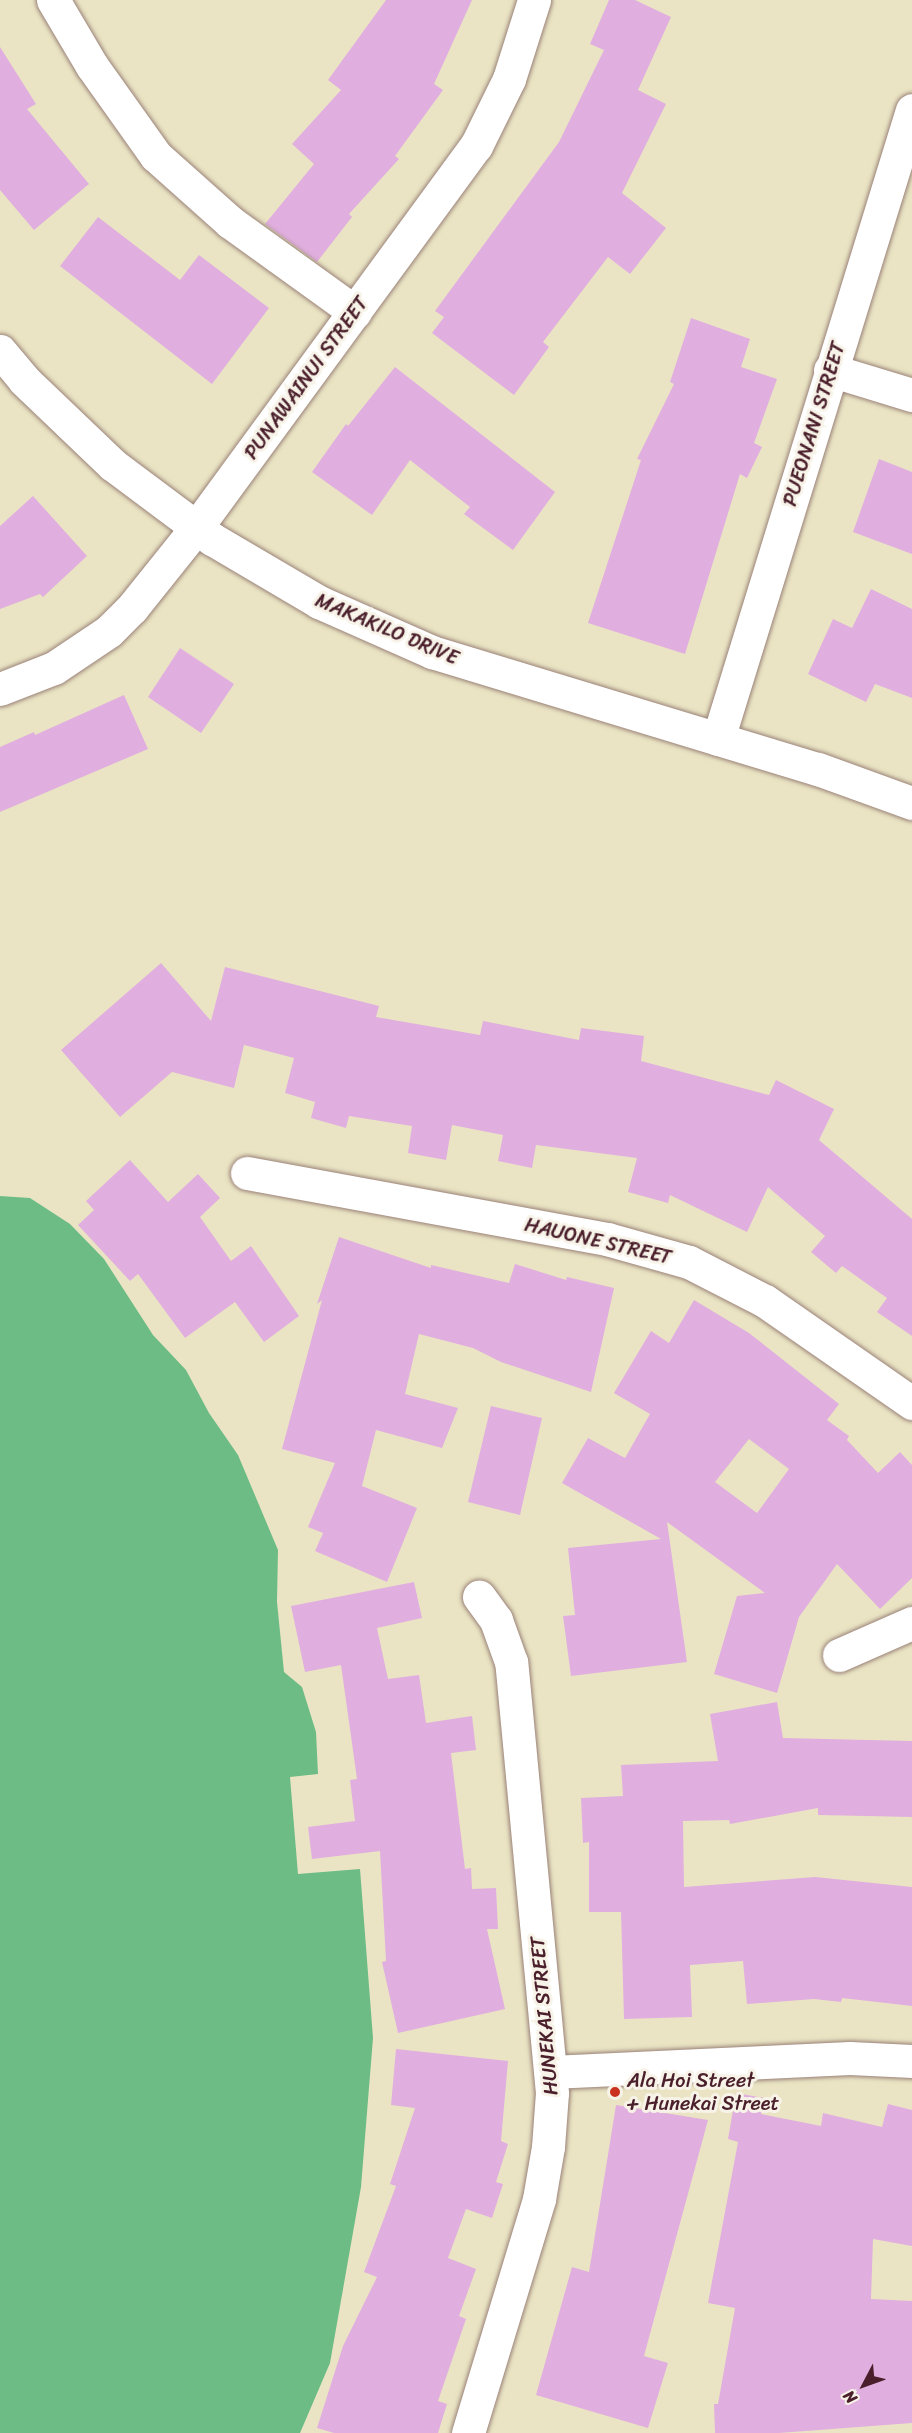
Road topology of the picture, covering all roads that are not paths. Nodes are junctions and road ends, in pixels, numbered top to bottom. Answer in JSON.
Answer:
{"nodes":[{"id":1,"x":52,"y":0,"type":"edge"},
{"id":2,"x":534,"y":0,"type":"edge"},
{"id":3,"x":912,"y":110,"type":"edge"},
{"id":4,"x":355,"y":312,"type":"junction"},
{"id":5,"x":0,"y":351,"type":"edge"},
{"id":6,"x":830,"y":370,"type":"junction"},
{"id":7,"x":912,"y":395,"type":"edge"},
{"id":8,"x":196,"y":528,"type":"junction"},
{"id":9,"x":0,"y":688,"type":"edge"},
{"id":10,"x":718,"y":739,"type":"junction"},
{"id":11,"x":912,"y":803,"type":"edge"},
{"id":12,"x":248,"y":1173,"type":"dead end"},
{"id":13,"x":912,"y":1402,"type":"edge"},
{"id":14,"x":479,"y":1597,"type":"dead end"},
{"id":15,"x":912,"y":1623,"type":"edge"},
{"id":16,"x":839,"y":1655,"type":"dead end"},
{"id":17,"x":912,"y":2061,"type":"edge"},
{"id":18,"x":550,"y":2072,"type":"junction"},
{"id":19,"x":468,"y":2433,"type":"edge"}],
"edges":[{"from":1,"to":4,"type":"street"},
{"from":2,"to":4,"type":"street","name":"PUNAWAINUI STREET"},
{"from":3,"to":6,"type":"street","name":"PUEONANI STREET"},
{"from":4,"to":8,"type":"street","name":"PUNAWAINUI STREET"},
{"from":5,"to":8,"type":"street","name":"MAKAKILO DRIVE"},
{"from":6,"to":7,"type":"street"},
{"from":6,"to":10,"type":"street","name":"PUEONANI STREET"},
{"from":8,"to":9,"type":"street","name":"PUNAWAINUI STREET"},
{"from":8,"to":10,"type":"street","name":"MAKAKILO DRIVE"},
{"from":10,"to":11,"type":"street","name":"MAKAKILO DRIVE"},
{"from":12,"to":13,"type":"street","name":"HAUONE STREET"},
{"from":14,"to":18,"type":"street","name":"HUNEKAI STREET"},
{"from":15,"to":16,"type":"street"},
{"from":17,"to":18,"type":"street"},
{"from":18,"to":19,"type":"street","name":"HUNEKAI STREET"}]}
